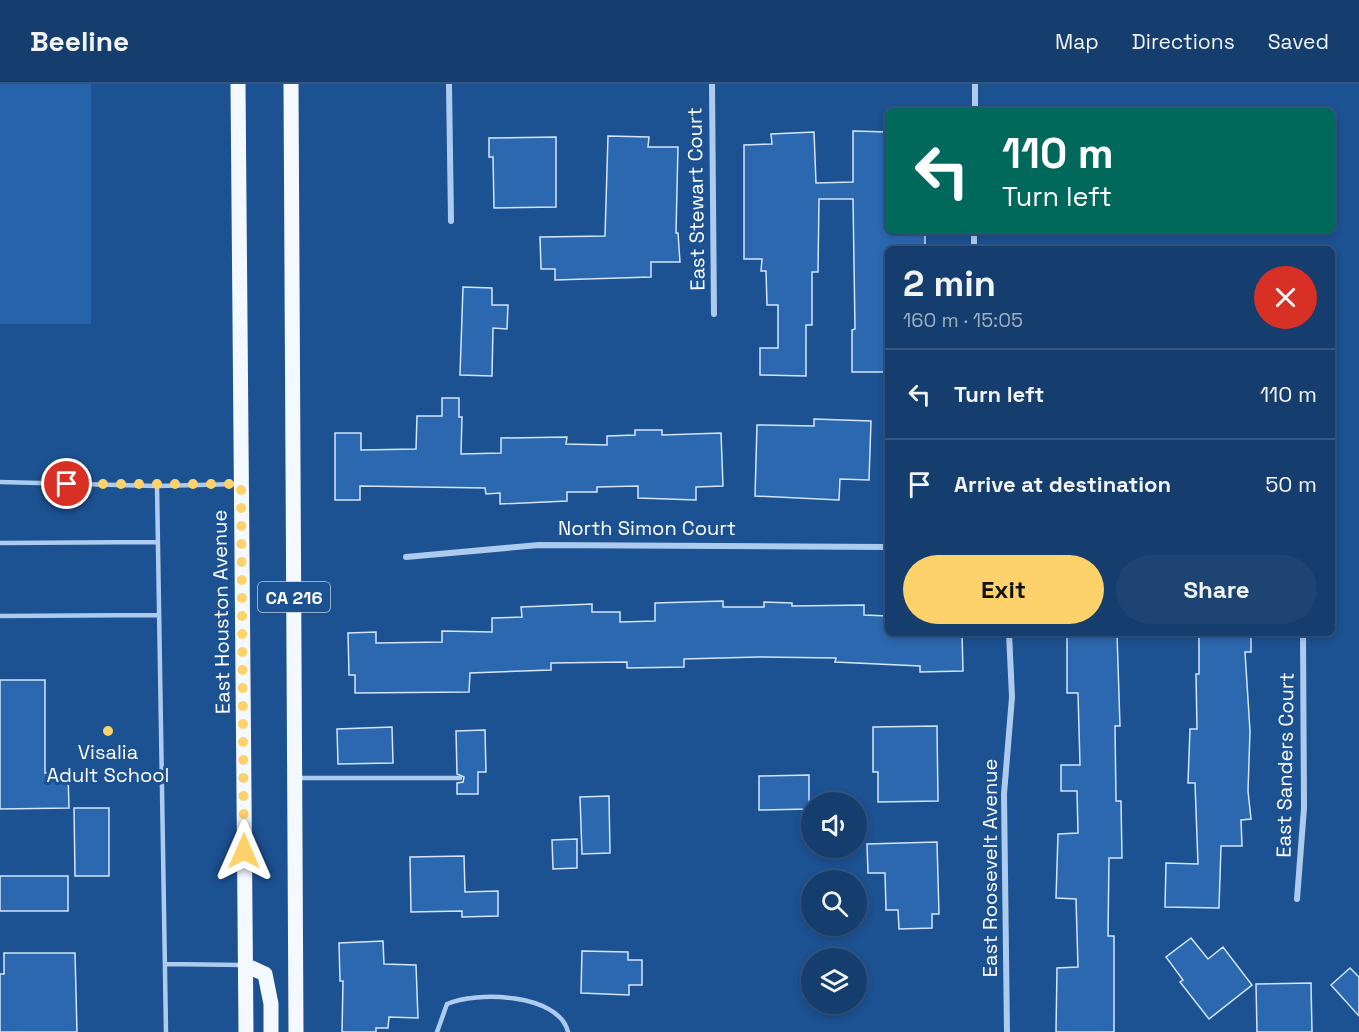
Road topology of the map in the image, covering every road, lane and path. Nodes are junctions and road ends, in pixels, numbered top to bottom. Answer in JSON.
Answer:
{"nodes":[{"id":1,"x":238,"y":84,"type":"edge"},
{"id":2,"x":291,"y":84,"type":"edge"},
{"id":3,"x":449,"y":84,"type":"edge"},
{"id":4,"x":712,"y":84,"type":"edge"},
{"id":5,"x":975,"y":84,"type":"edge"},
{"id":6,"x":975,"y":108,"type":"edge"},
{"id":7,"x":451,"y":221,"type":"dead end"},
{"id":8,"x":714,"y":314,"type":"dead end"},
{"id":9,"x":0,"y":482,"type":"edge"},
{"id":10,"x":241,"y":484,"type":"junction"},
{"id":11,"x":157,"y":486,"type":"junction"},
{"id":12,"x":157,"y":542,"type":"junction"},
{"id":13,"x":0,"y":543,"type":"edge"},
{"id":14,"x":885,"y":547,"type":"edge"},
{"id":15,"x":406,"y":557,"type":"dead end"},
{"id":16,"x":158,"y":615,"type":"junction"},
{"id":17,"x":0,"y":616,"type":"edge"},
{"id":18,"x":1010,"y":636,"type":"edge"},
{"id":19,"x":1303,"y":636,"type":"edge"},
{"id":20,"x":295,"y":778,"type":"junction"},
{"id":21,"x":459,"y":778,"type":"dead end"},
{"id":22,"x":1297,"y":898,"type":"dead end"},
{"id":23,"x":165,"y":964,"type":"junction"},
{"id":24,"x":246,"y":965,"type":"junction"},
{"id":25,"x":166,"y":1032,"type":"edge"},
{"id":26,"x":246,"y":1032,"type":"edge"},
{"id":27,"x":271,"y":1032,"type":"edge"},
{"id":28,"x":296,"y":1032,"type":"edge"},
{"id":29,"x":437,"y":1032,"type":"edge"},
{"id":30,"x":568,"y":1032,"type":"edge"},
{"id":31,"x":1007,"y":1032,"type":"edge"}],
"edges":[{"from":1,"to":10,"type":"main road","name":"East Houston Avenue","number":"CA 216"},
{"from":2,"to":20,"type":"main road","number":"CA 216"},
{"from":3,"to":7,"type":"street"},
{"from":4,"to":8,"type":"street","name":"East Stewart Court"},
{"from":5,"to":6,"type":"street"},
{"from":9,"to":11,"type":"lane"},
{"from":10,"to":11,"type":"lane"},
{"from":10,"to":24,"type":"main road","name":"East Houston Avenue","number":"CA 216"},
{"from":11,"to":12,"type":"lane"},
{"from":12,"to":13,"type":"lane"},
{"from":12,"to":16,"type":"lane"},
{"from":14,"to":15,"type":"street","name":"North Simon Court"},
{"from":16,"to":17,"type":"lane"},
{"from":16,"to":23,"type":"lane"},
{"from":18,"to":31,"type":"street","name":"East Roosevelt Avenue"},
{"from":19,"to":22,"type":"street","name":"East Sanders Court"},
{"from":20,"to":21,"type":"lane"},
{"from":20,"to":28,"type":"main road","number":"CA 216"},
{"from":23,"to":24,"type":"lane"},
{"from":23,"to":25,"type":"lane"},
{"from":24,"to":26,"type":"main road","name":"East Houston Avenue","number":"CA 216"},
{"from":24,"to":27,"type":"main road"},
{"from":29,"to":30,"type":"lane"}]}
